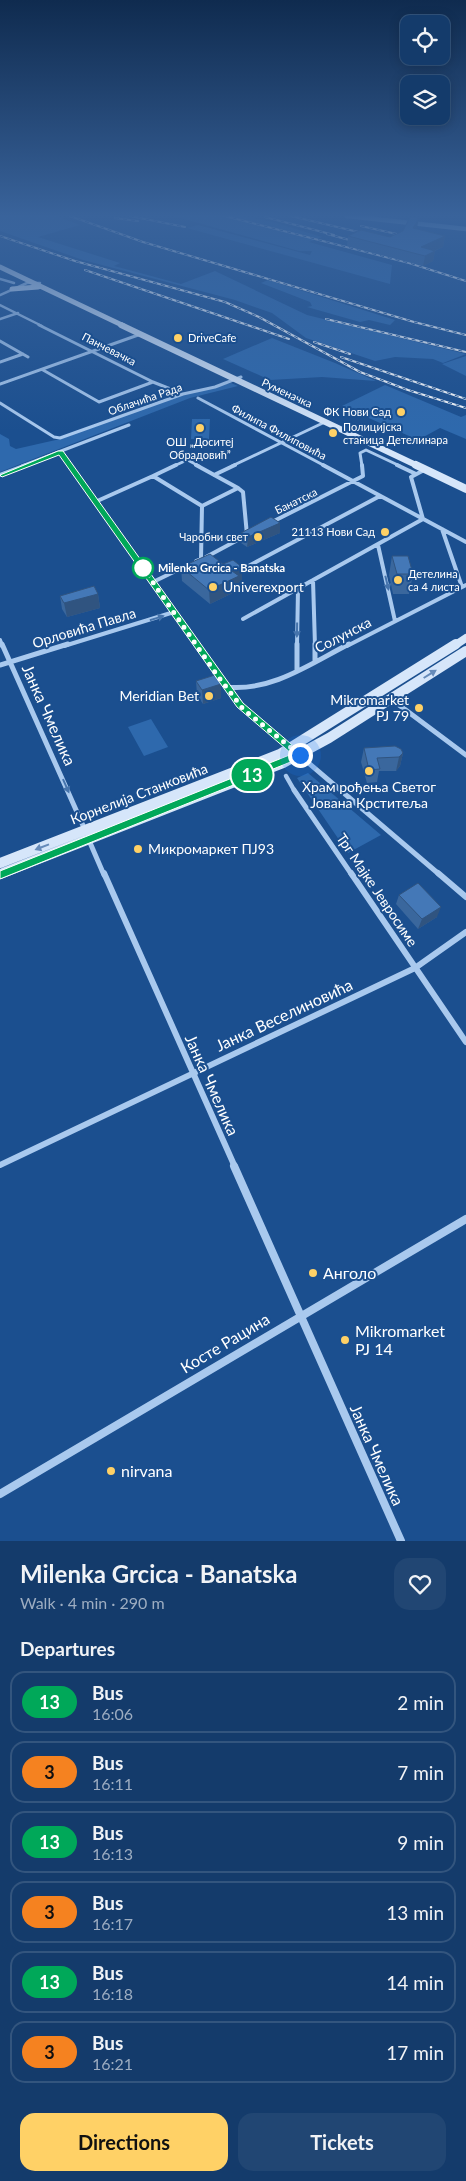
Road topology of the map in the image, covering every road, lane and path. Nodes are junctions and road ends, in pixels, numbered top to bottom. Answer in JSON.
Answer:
{"nodes":[{"id":1,"x":20,"y":288,"type":"edge"},
{"id":2,"x":46,"y":288,"type":"edge"},
{"id":3,"x":46,"y":288,"type":"edge"},
{"id":4,"x":12,"y":289,"type":"joint"},
{"id":5,"x":0,"y":295,"type":"edge"},
{"id":6,"x":0,"y":305,"type":"edge"},
{"id":7,"x":18,"y":313,"type":"junction"},
{"id":8,"x":0,"y":319,"type":"edge"},
{"id":9,"x":141,"y":334,"type":"junction"},
{"id":10,"x":0,"y":341,"type":"edge"},
{"id":11,"x":94,"y":352,"type":"junction"},
{"id":12,"x":23,"y":354,"type":"junction"},
{"id":13,"x":28,"y":357,"type":"dead end"},
{"id":14,"x":0,"y":362,"type":"edge"},
{"id":15,"x":42,"y":370,"type":"junction"},
{"id":16,"x":238,"y":378,"type":"junction"},
{"id":17,"x":153,"y":382,"type":"junction"},
{"id":18,"x":0,"y":384,"type":"edge"},
{"id":19,"x":183,"y":394,"type":"junction"},
{"id":20,"x":198,"y":398,"type":"dead end"},
{"id":21,"x":0,"y":403,"type":"edge"},
{"id":22,"x":326,"y":422,"type":"junction"},
{"id":23,"x":129,"y":425,"type":"dead end"},
{"id":24,"x":281,"y":443,"type":"junction"},
{"id":25,"x":61,"y":453,"type":"junction"},
{"id":26,"x":180,"y":456,"type":"dead end"},
{"id":27,"x":187,"y":460,"type":"junction"},
{"id":28,"x":426,"y":469,"type":"junction"},
{"id":29,"x":416,"y":474,"type":"junction"},
{"id":30,"x":0,"y":475,"type":"edge"},
{"id":31,"x":214,"y":475,"type":"junction"},
{"id":32,"x":153,"y":476,"type":"junction"},
{"id":33,"x":353,"y":482,"type":"junction"},
{"id":34,"x":466,"y":483,"type":"edge"},
{"id":35,"x":238,"y":488,"type":"junction"},
{"id":36,"x":466,"y":489,"type":"edge"},
{"id":37,"x":380,"y":496,"type":"junction"},
{"id":38,"x":95,"y":502,"type":"junction"},
{"id":39,"x":202,"y":506,"type":"junction"},
{"id":40,"x":423,"y":519,"type":"junction"},
{"id":41,"x":271,"y":523,"type":"edge"},
{"id":42,"x":442,"y":529,"type":"junction"},
{"id":43,"x":255,"y":531,"type":"edge"},
{"id":44,"x":247,"y":535,"type":"junction"},
{"id":45,"x":466,"y":542,"type":"edge"},
{"id":46,"x":378,"y":545,"type":"junction"},
{"id":47,"x":201,"y":559,"type":"junction"},
{"id":48,"x":239,"y":571,"type":"edge"},
{"id":49,"x":313,"y":580,"type":"junction"},
{"id":50,"x":153,"y":582,"type":"junction"},
{"id":51,"x":464,"y":586,"type":"edge"},
{"id":52,"x":298,"y":589,"type":"junction"},
{"id":53,"x":174,"y":612,"type":"junction"},
{"id":54,"x":243,"y":619,"type":"dead end"},
{"id":55,"x":395,"y":621,"type":"junction"},
{"id":56,"x":466,"y":638,"type":"edge"},
{"id":57,"x":0,"y":640,"type":"edge"},
{"id":58,"x":466,"y":651,"type":"edge"},
{"id":59,"x":10,"y":662,"type":"junction"},
{"id":60,"x":315,"y":662,"type":"junction"},
{"id":61,"x":0,"y":665,"type":"edge"},
{"id":62,"x":297,"y":671,"type":"junction"},
{"id":63,"x":226,"y":687,"type":"junction"},
{"id":64,"x":391,"y":699,"type":"junction"},
{"id":65,"x":295,"y":751,"type":"junction"},
{"id":66,"x":466,"y":755,"type":"edge"},
{"id":67,"x":286,"y":776,"type":"dead end"},
{"id":68,"x":294,"y":790,"type":"joint"},
{"id":69,"x":87,"y":836,"type":"junction"},
{"id":70,"x":0,"y":864,"type":"edge"},
{"id":71,"x":0,"y":874,"type":"edge"},
{"id":72,"x":466,"y":897,"type":"edge"},
{"id":73,"x":466,"y":932,"type":"edge"},
{"id":74,"x":415,"y":968,"type":"junction"},
{"id":75,"x":466,"y":1042,"type":"edge"},
{"id":76,"x":192,"y":1073,"type":"junction"},
{"id":77,"x":0,"y":1165,"type":"edge"},
{"id":78,"x":466,"y":1219,"type":"edge"},
{"id":79,"x":300,"y":1316,"type":"junction"},
{"id":80,"x":0,"y":1494,"type":"edge"},
{"id":81,"x":401,"y":1541,"type":"edge"}],
"edges":[{"from":1,"to":4,"type":"main road"},
{"from":2,"to":9,"type":"main road"},
{"from":3,"to":16,"type":"main road"},
{"from":4,"to":5,"type":"street"},
{"from":6,"to":7,"type":"street","name":"Панчевачка"},
{"from":7,"to":8,"type":"street"},
{"from":7,"to":11,"type":"street","name":"Панчевачка"},
{"from":9,"to":11,"type":"street"},
{"from":9,"to":16,"type":"main road"},
{"from":10,"to":12,"type":"street"},
{"from":11,"to":15,"type":"street"},
{"from":11,"to":17,"type":"street","name":"Панчевачка"},
{"from":12,"to":13,"type":"street"},
{"from":12,"to":14,"type":"street"},
{"from":15,"to":17,"type":"street"},
{"from":15,"to":18,"type":"street"},
{"from":16,"to":19,"type":"street","name":"Облачића Рада"},
{"from":16,"to":22,"type":"main road","name":"Руменачка"},
{"from":16,"to":34,"type":"main road","name":"Руменачка"},
{"from":17,"to":19,"type":"street","name":"Панчевачка"},
{"from":19,"to":21,"type":"street","name":"Облачића Рада"},
{"from":20,"to":24,"type":"street","name":"Филипа Филиповића"},
{"from":22,"to":24,"type":"street"},
{"from":22,"to":28,"type":"main road","name":"Руменачка"},
{"from":23,"to":25,"type":"street","name":"Облачића Рада"},
{"from":24,"to":31,"type":"street"},
{"from":24,"to":33,"type":"street","name":"Филипа Филиповића"},
{"from":25,"to":30,"type":"street","name":"Облачића Рада"},
{"from":25,"to":38,"type":"street"},
{"from":26,"to":27,"type":"street"},
{"from":27,"to":31,"type":"street"},
{"from":27,"to":32,"type":"street"},
{"from":28,"to":29,"type":"street"},
{"from":28,"to":36,"type":"main road","name":"Руменачка"},
{"from":29,"to":33,"type":"street"},
{"from":29,"to":40,"type":"street"},
{"from":31,"to":35,"type":"street"},
{"from":32,"to":38,"type":"street"},
{"from":32,"to":39,"type":"street"},
{"from":33,"to":37,"type":"street","name":"Филипа Филиповића"},
{"from":33,"to":41,"type":"street","name":"Банатска"},
{"from":35,"to":39,"type":"street"},
{"from":35,"to":44,"type":"street"},
{"from":37,"to":40,"type":"street","name":"Филипа Филиповића"},
{"from":37,"to":48,"type":"street"},
{"from":38,"to":50,"type":"street"},
{"from":39,"to":47,"type":"street"},
{"from":40,"to":42,"type":"street","name":"Филипа Филиповића"},
{"from":40,"to":46,"type":"street"},
{"from":42,"to":45,"type":"street","name":"Филипа Филиповића"},
{"from":42,"to":51,"type":"street"},
{"from":43,"to":44,"type":"street"},
{"from":44,"to":47,"type":"street"},
{"from":46,"to":49,"type":"street"},
{"from":46,"to":55,"type":"street","one_way":true},
{"from":47,"to":50,"type":"street"},
{"from":49,"to":52,"type":"street"},
{"from":49,"to":60,"type":"street"},
{"from":50,"to":53,"type":"street"},
{"from":51,"to":55,"type":"street","name":"Солунска"},
{"from":52,"to":54,"type":"street"},
{"from":52,"to":62,"type":"street","one_way":true},
{"from":59,"to":53,"type":"street","name":"Орловића Павла","one_way":true},
{"from":53,"to":63,"type":"street"},
{"from":55,"to":60,"type":"street","name":"Солунска"},
{"from":56,"to":65,"type":"main road","name":"Корнелија Станковића"},
{"from":57,"to":59,"type":"street","name":"Јанка Чмелика"},
{"from":64,"to":58,"type":"main road","name":"Корнелија Станковића","one_way":true},
{"from":59,"to":61,"type":"street","name":"Орловића Павла"},
{"from":59,"to":69,"type":"street","name":"Јанка Чмелика","one_way":true},
{"from":60,"to":62,"type":"street","name":"Солунска"},
{"from":62,"to":63,"type":"street","name":"Солунска"},
{"from":63,"to":65,"type":"street"},
{"from":64,"to":65,"type":"main road","name":"Корнелија Станковића"},
{"from":64,"to":66,"type":"street"},
{"from":65,"to":69,"type":"main road","name":"Корнелија Станковића"},
{"from":65,"to":72,"type":"street"},
{"from":67,"to":68,"type":"street","name":"Трг Мајке Јевросиме"},
{"from":68,"to":74,"type":"street","name":"Трг Мајке Јевросиме"},
{"from":69,"to":70,"type":"main road","name":"Корнелија Станковића","one_way":true},
{"from":69,"to":71,"type":"main road","name":"Корнелија Станковића"},
{"from":69,"to":76,"type":"street","name":"Јанка Чмелика"},
{"from":73,"to":74,"type":"street","name":"Јанка Веселиновића"},
{"from":74,"to":75,"type":"street","name":"Трг Мајке Јевросиме"},
{"from":74,"to":76,"type":"street","name":"Јанка Веселиновића"},
{"from":76,"to":77,"type":"street","name":"Јанка Веселиновића"},
{"from":76,"to":79,"type":"street","name":"Јанка Чмелика"},
{"from":78,"to":79,"type":"street","name":"Косте Рацина"},
{"from":79,"to":80,"type":"street","name":"Косте Рацина"},
{"from":79,"to":81,"type":"street","name":"Јанка Чмелика"}]}
